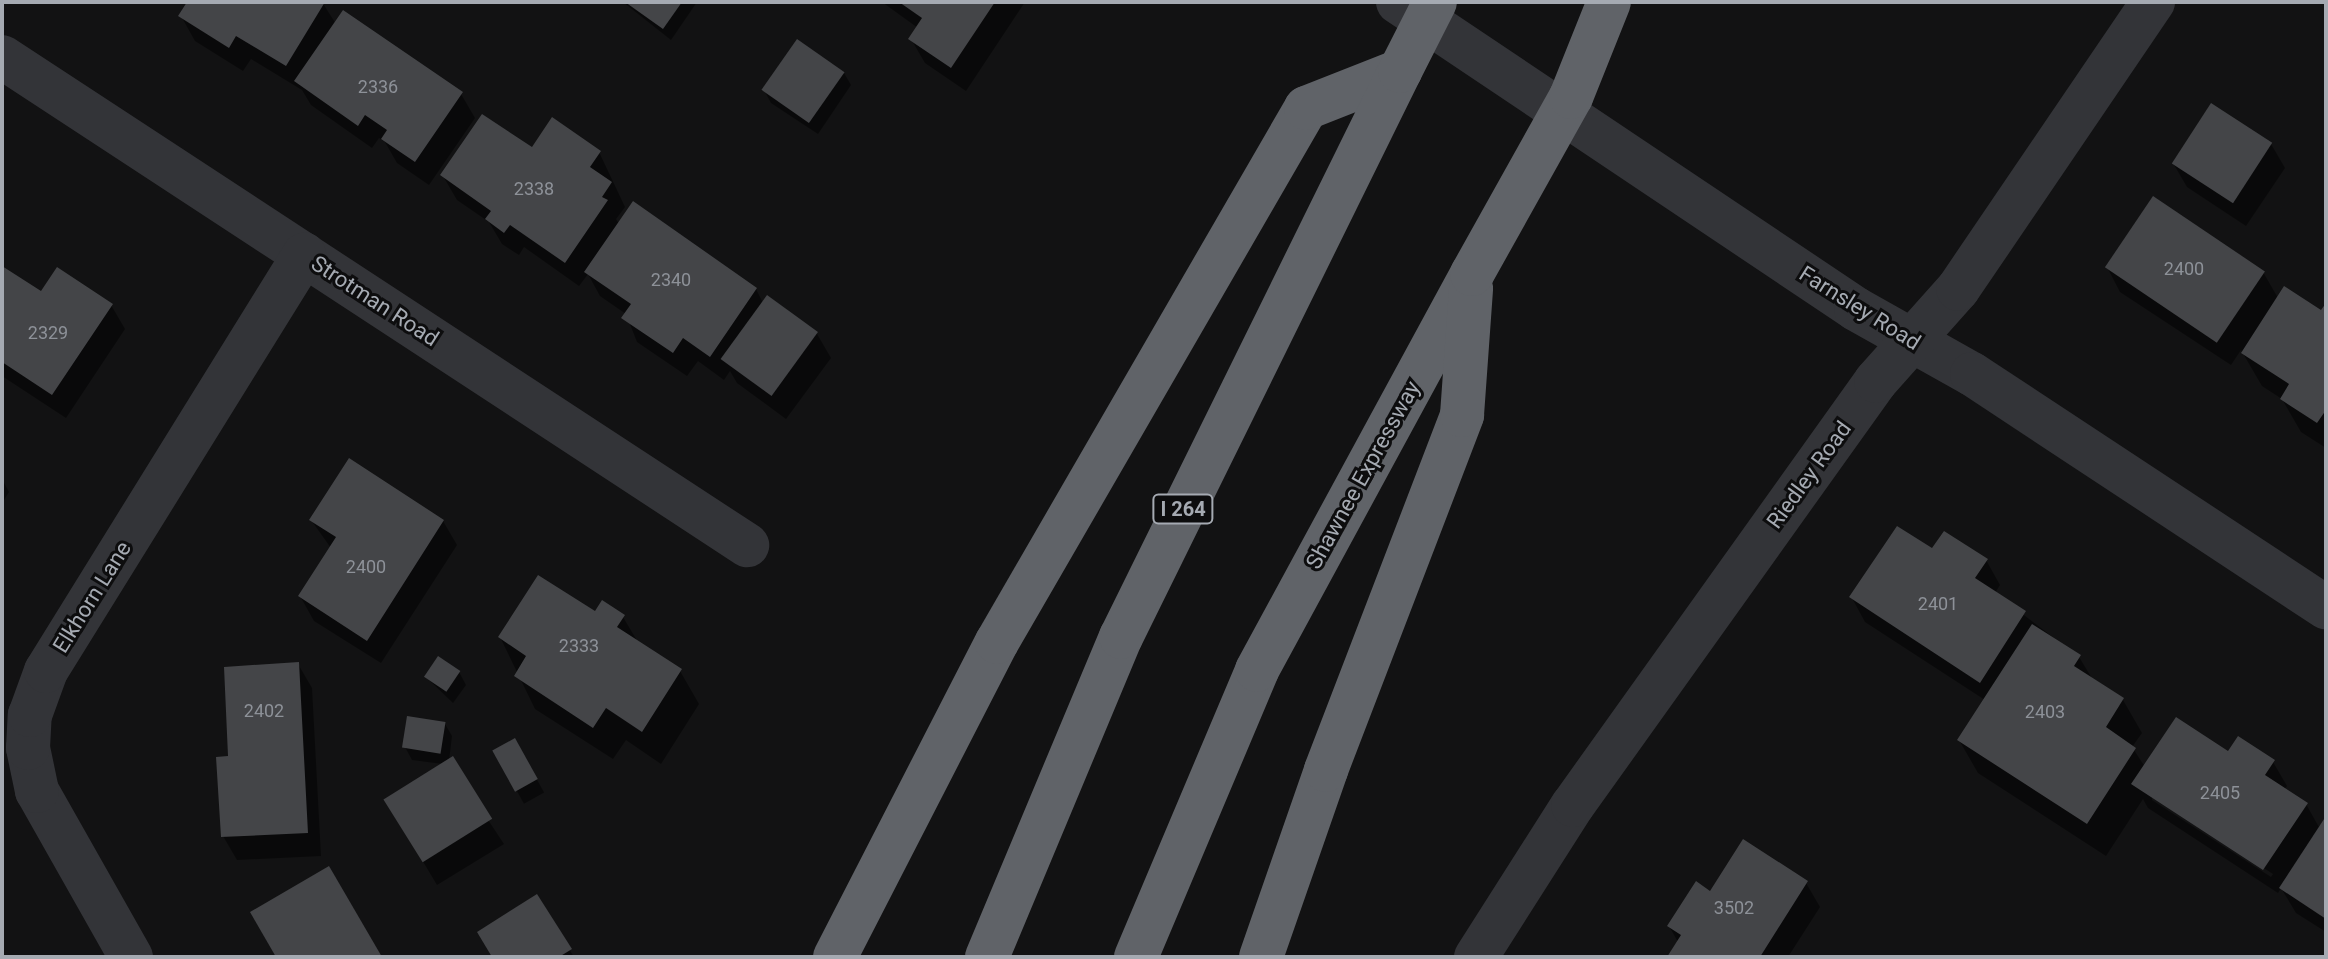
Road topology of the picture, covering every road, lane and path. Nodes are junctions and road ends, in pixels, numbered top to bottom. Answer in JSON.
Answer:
{"nodes":[{"id":1,"x":1398,"y":2,"type":"edge"},
{"id":2,"x":1435,"y":2,"type":"edge"},
{"id":3,"x":1609,"y":2,"type":"edge"},
{"id":4,"x":2153,"y":2,"type":"edge"},
{"id":5,"x":2,"y":57,"type":"edge"},
{"id":6,"x":1400,"y":71,"type":"junction"},
{"id":7,"x":304,"y":255,"type":"junction"},
{"id":8,"x":1472,"y":274,"type":"junction"},
{"id":9,"x":1912,"y":341,"type":"junction"},
{"id":10,"x":747,"y":545,"type":"dead end"},
{"id":11,"x":2326,"y":607,"type":"edge"},
{"id":12,"x":131,"y":957,"type":"edge"},
{"id":13,"x":835,"y":957,"type":"edge"},
{"id":14,"x":987,"y":957,"type":"edge"},
{"id":15,"x":1136,"y":957,"type":"edge"},
{"id":16,"x":1261,"y":957,"type":"edge"},
{"id":17,"x":1476,"y":957,"type":"edge"}],
"edges":[{"from":1,"to":9,"type":"street","name":"Farnsley Road"},
{"from":2,"to":6,"type":"highway","number":"I 264","bridge":true},
{"from":3,"to":8,"type":"highway","name":"Shawnee Expressway","bridge":true},
{"from":4,"to":9,"type":"street","name":"Riedley Road"},
{"from":5,"to":7,"type":"street","name":"Strotman Road"},
{"from":6,"to":13,"type":"highway"},
{"from":6,"to":14,"type":"highway","number":"I 264"},
{"from":7,"to":10,"type":"street","name":"Strotman Road"},
{"from":7,"to":12,"type":"street","name":"Elkhorn Lane"},
{"from":8,"to":15,"type":"highway","name":"Shawnee Expressway"},
{"from":8,"to":16,"type":"highway"},
{"from":9,"to":11,"type":"street","name":"Farnsley Road"},
{"from":9,"to":17,"type":"street","name":"Riedley Road"}]}
